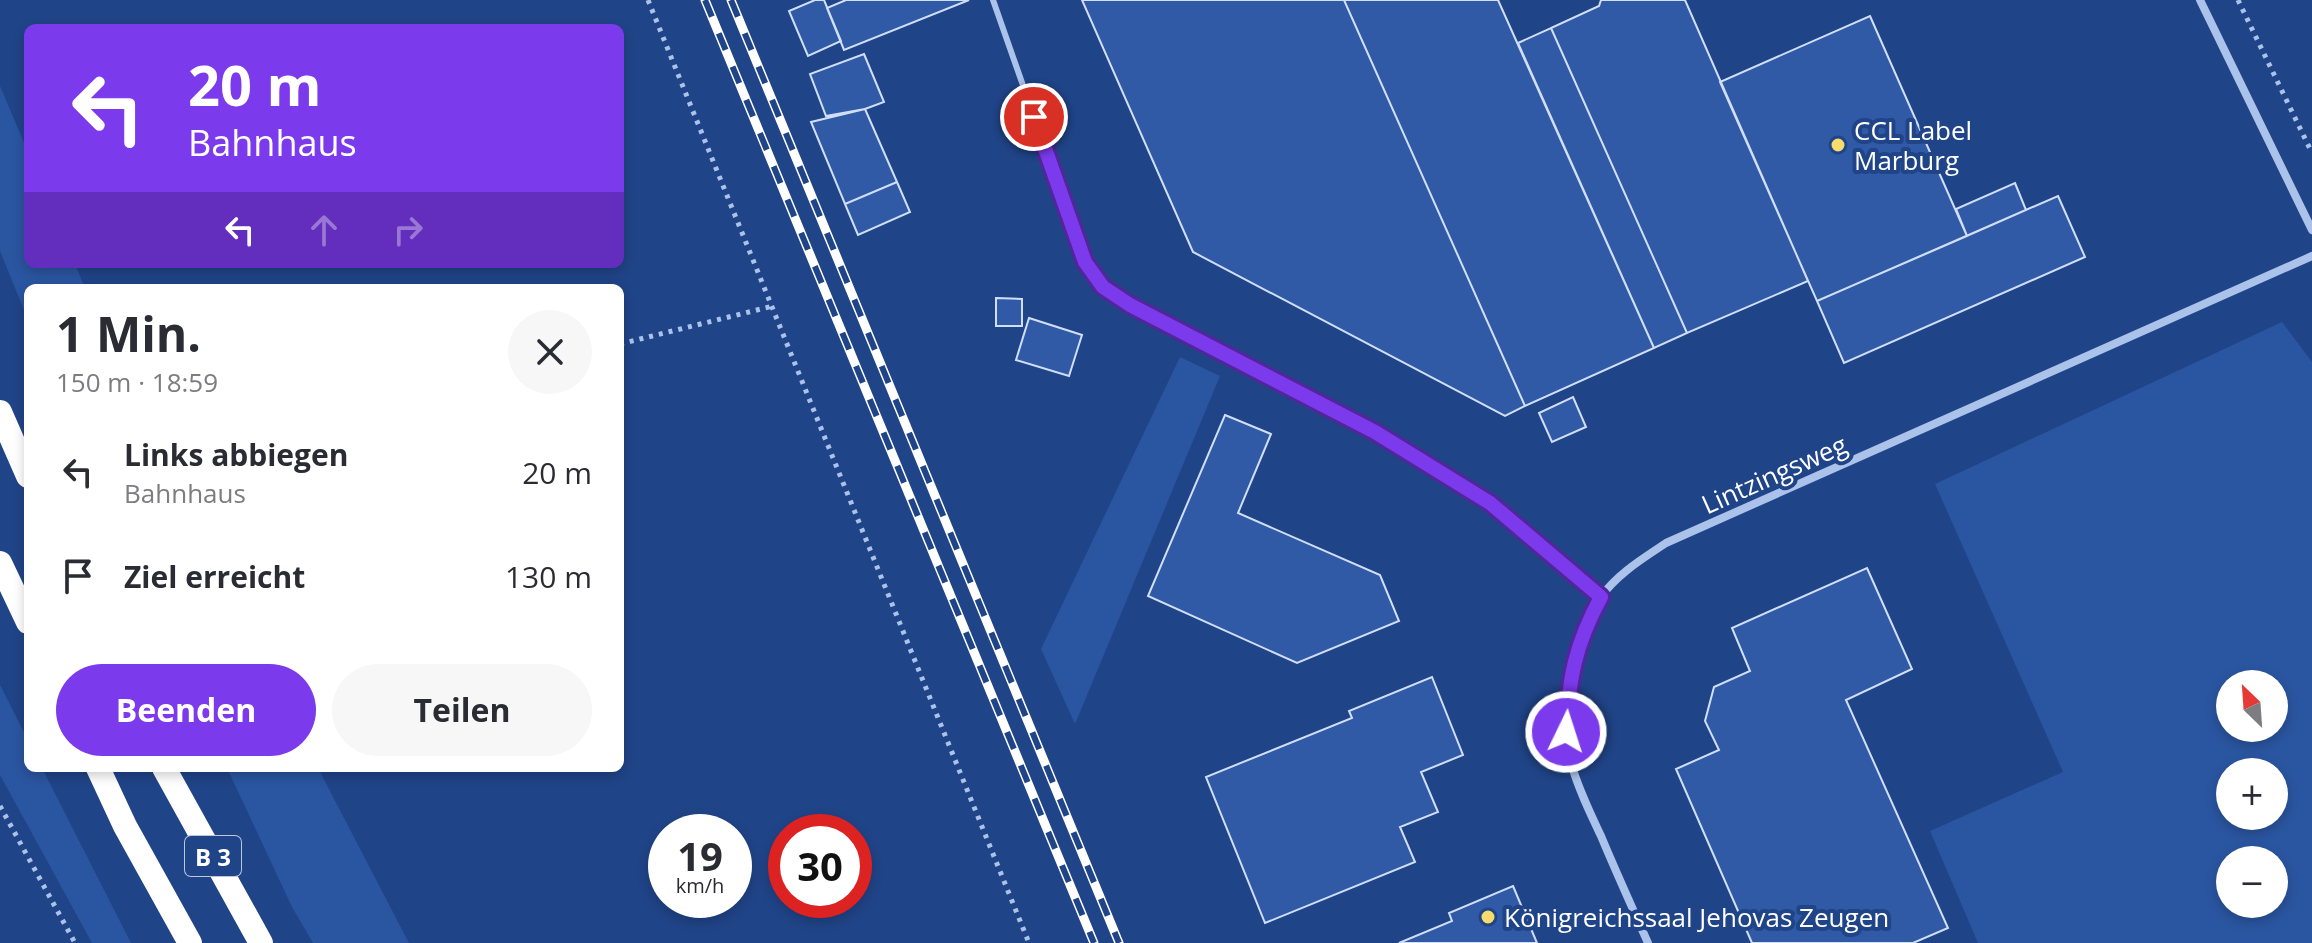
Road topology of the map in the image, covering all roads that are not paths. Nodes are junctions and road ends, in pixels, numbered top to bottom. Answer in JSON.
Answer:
{"nodes":[{"id":1,"x":993,"y":0,"type":"edge"},
{"id":2,"x":2200,"y":0,"type":"edge"},
{"id":3,"x":2312,"y":230,"type":"edge"},
{"id":4,"x":2312,"y":256,"type":"edge"},
{"id":5,"x":0,"y":412,"type":"edge"},
{"id":6,"x":24,"y":467,"type":"edge"},
{"id":7,"x":0,"y":563,"type":"edge"},
{"id":8,"x":1601,"y":597,"type":"junction"},
{"id":9,"x":24,"y":614,"type":"edge"},
{"id":10,"x":100,"y":772,"type":"edge"},
{"id":11,"x":166,"y":772,"type":"edge"},
{"id":12,"x":190,"y":943,"type":"edge"},
{"id":13,"x":261,"y":943,"type":"edge"},
{"id":14,"x":1648,"y":943,"type":"edge"}],
"edges":[{"from":1,"to":8,"type":"lane"},
{"from":2,"to":3,"type":"street"},
{"from":4,"to":8,"type":"street","name":"Lintzingsweg"},
{"from":5,"to":6,"type":"highway"},
{"from":7,"to":9,"type":"highway"},
{"from":8,"to":14,"type":"street","name":"Lintzingsweg"},
{"from":10,"to":12,"type":"highway","number":"B 3"},
{"from":11,"to":13,"type":"highway","number":"B 3"}]}
